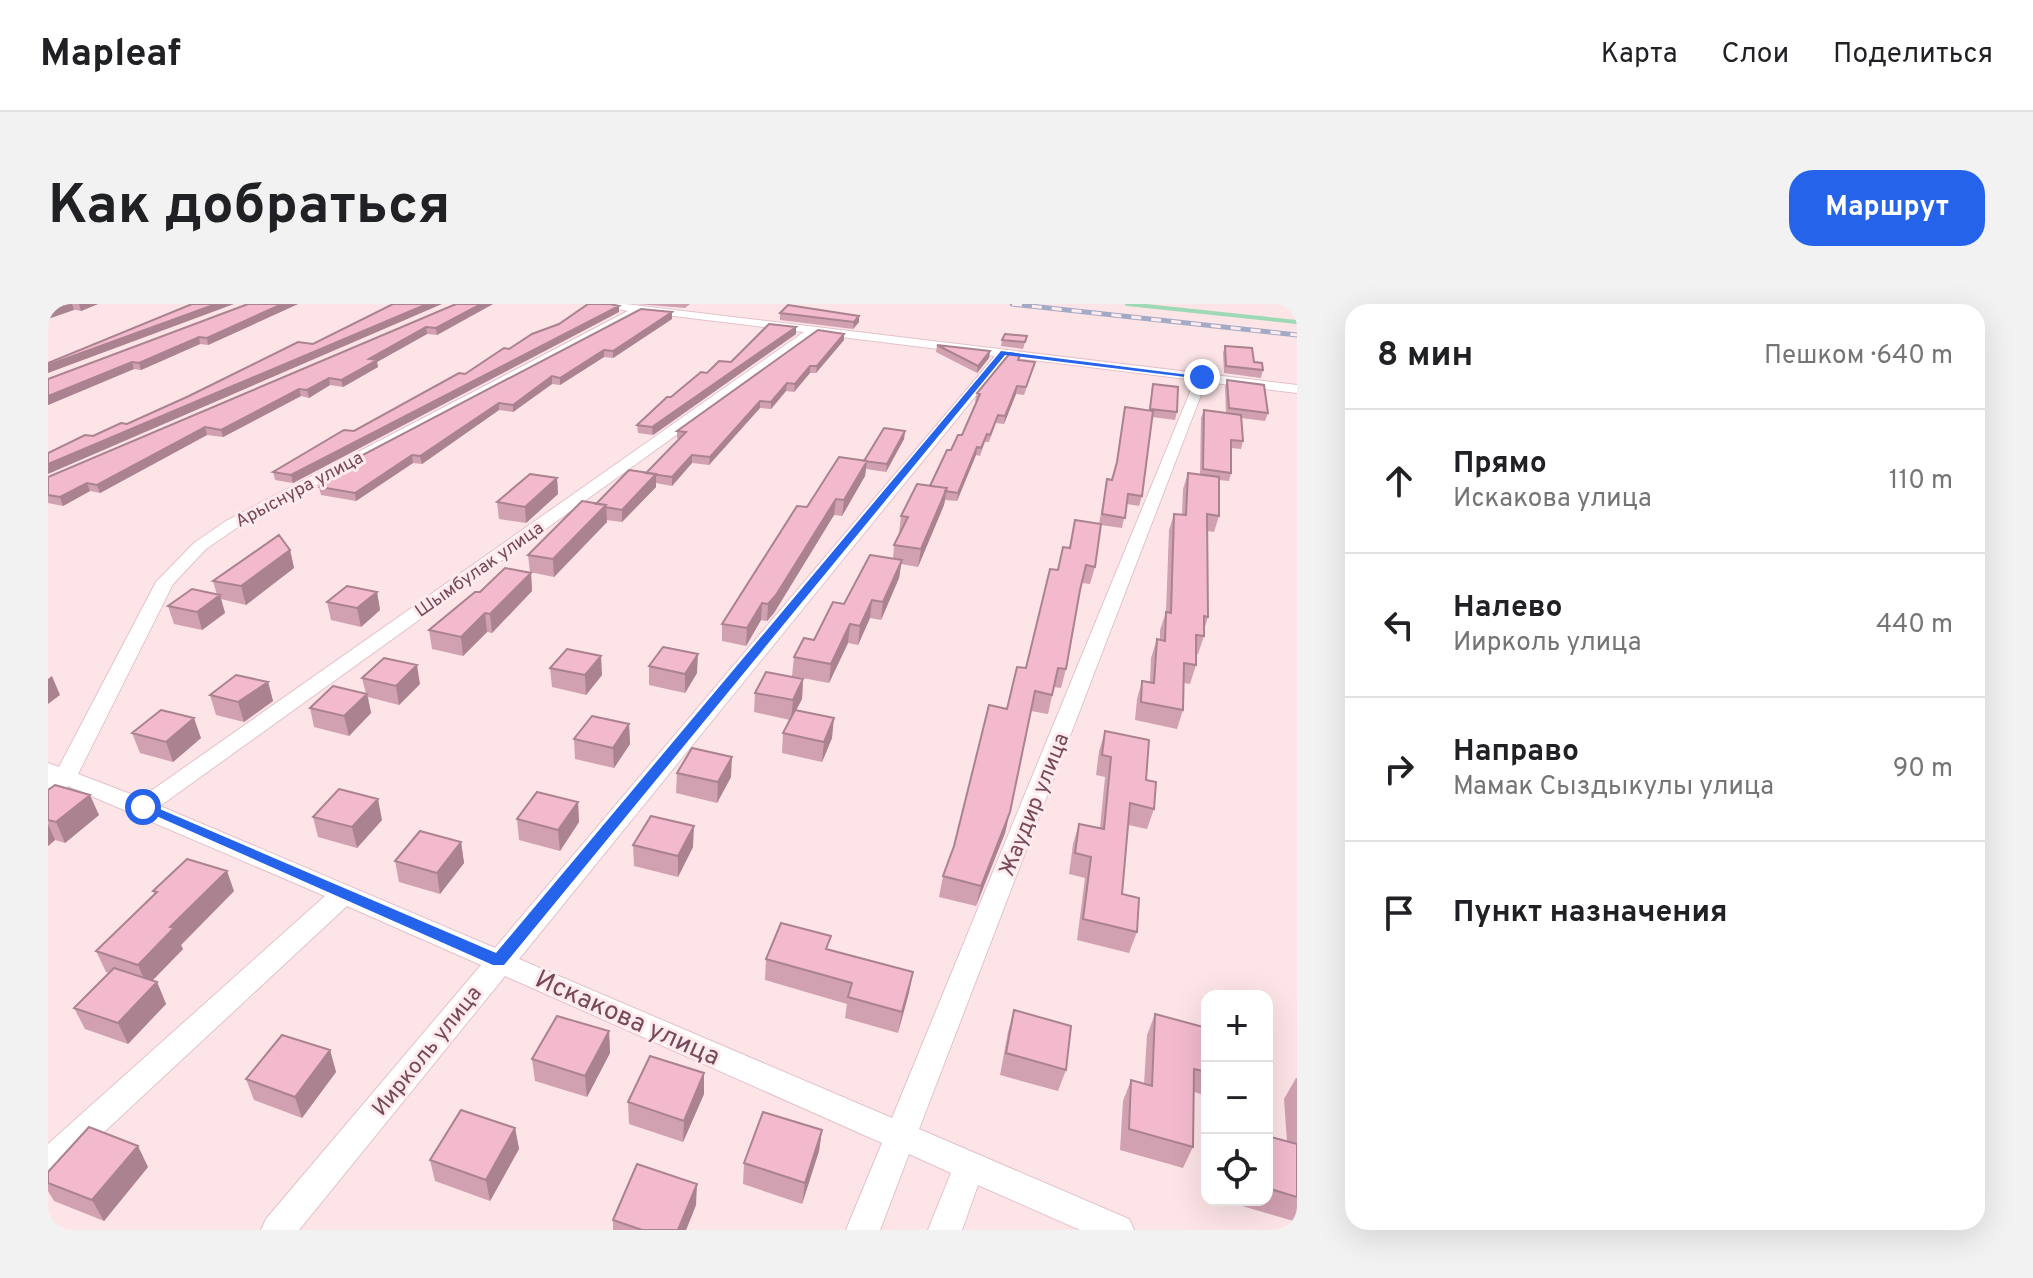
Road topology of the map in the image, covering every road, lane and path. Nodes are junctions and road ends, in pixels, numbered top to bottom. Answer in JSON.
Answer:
{"nodes":[{"id":1,"x":599,"y":304,"type":"edge"},
{"id":2,"x":639,"y":309,"type":"junction"},
{"id":3,"x":815,"y":330,"type":"junction"},
{"id":4,"x":1004,"y":353,"type":"junction"},
{"id":5,"x":1202,"y":377,"type":"junction"},
{"id":6,"x":1297,"y":389,"type":"edge"},
{"id":7,"x":54,"y":779,"type":"edge"},
{"id":8,"x":143,"y":807,"type":"junction"},
{"id":9,"x":344,"y":894,"type":"junction"},
{"id":10,"x":499,"y":961,"type":"junction"},
{"id":11,"x":902,"y":1136,"type":"junction"},
{"id":12,"x":48,"y":1164,"type":"edge"},
{"id":13,"x":969,"y":1167,"type":"junction"},
{"id":14,"x":278,"y":1230,"type":"edge"},
{"id":15,"x":863,"y":1230,"type":"edge"},
{"id":16,"x":945,"y":1230,"type":"edge"},
{"id":17,"x":1117,"y":1230,"type":"edge"}],
"edges":[{"from":1,"to":2,"type":"street"},
{"from":2,"to":3,"type":"street"},
{"from":2,"to":7,"type":"street","name":"Арыснура улица"},
{"from":3,"to":4,"type":"street"},
{"from":3,"to":8,"type":"street","name":"Шымбулак улица"},
{"from":4,"to":5,"type":"street"},
{"from":4,"to":10,"type":"street","name":"Иирколь улица"},
{"from":5,"to":6,"type":"street"},
{"from":5,"to":11,"type":"street","name":"Жаудир улица"},
{"from":7,"to":8,"type":"street","name":"Искакова улица"},
{"from":8,"to":9,"type":"street","name":"Искакова улица"},
{"from":9,"to":10,"type":"street","name":"Искакова улица"},
{"from":9,"to":12,"type":"street"},
{"from":10,"to":11,"type":"street","name":"Искакова улица"},
{"from":10,"to":14,"type":"street","name":"Иирколь улица"},
{"from":11,"to":13,"type":"street","name":"Искакова улица"},
{"from":11,"to":15,"type":"street","name":"Жаудир улица"},
{"from":13,"to":16,"type":"street"},
{"from":13,"to":17,"type":"street","name":"Искакова улица"}]}
